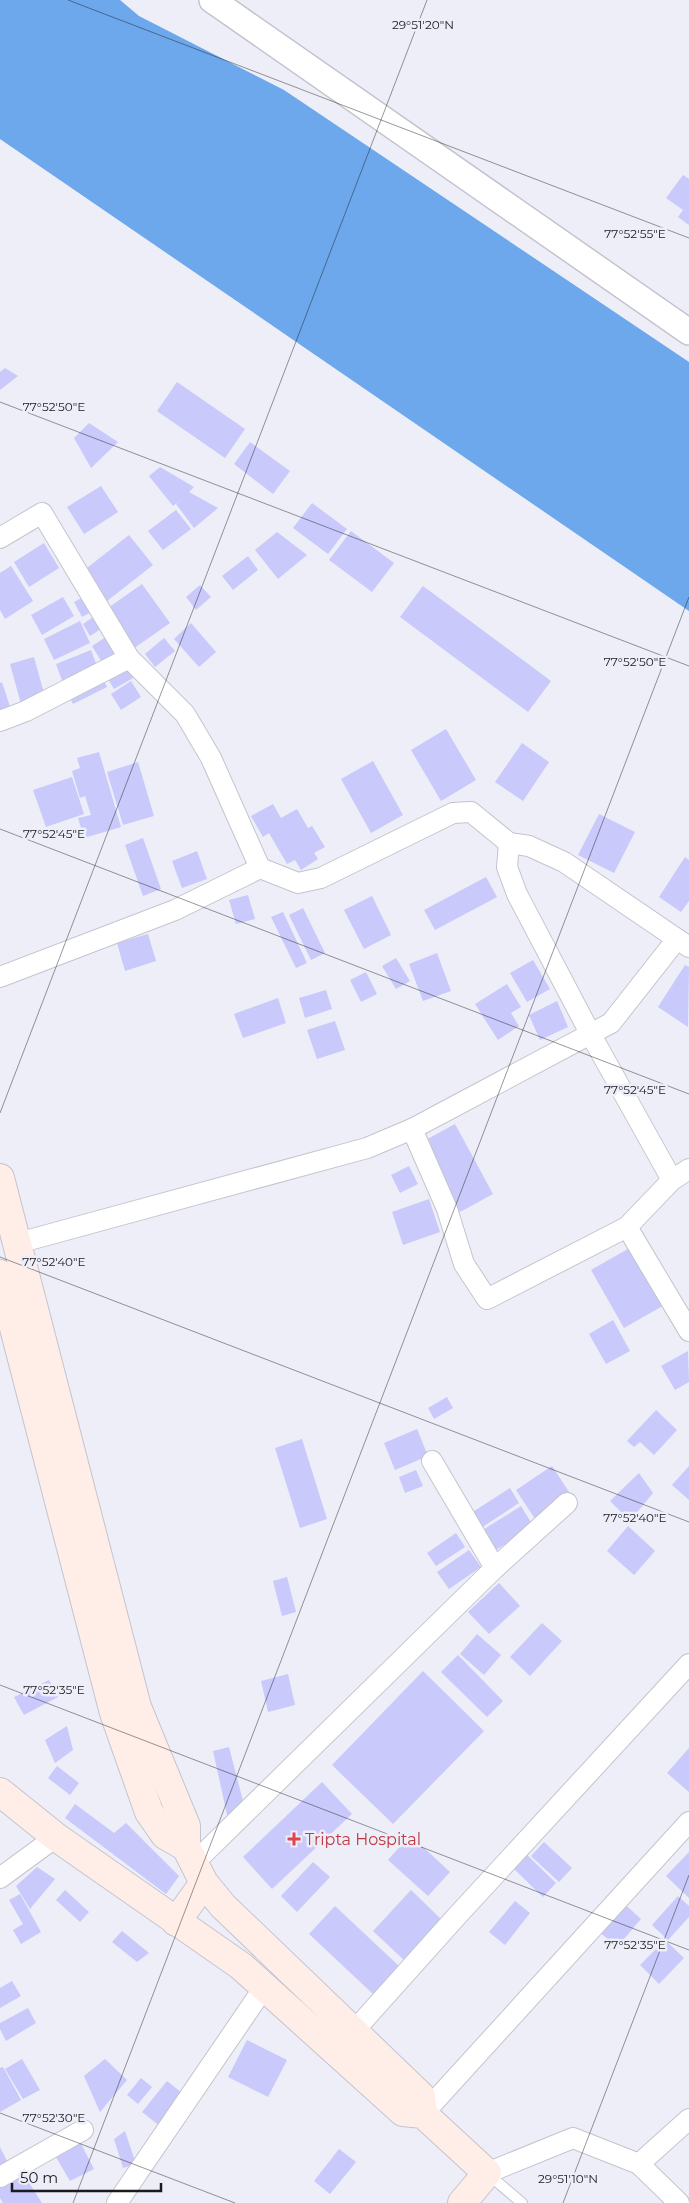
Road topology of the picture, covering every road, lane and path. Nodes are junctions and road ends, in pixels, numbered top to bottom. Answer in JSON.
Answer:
{"nodes":[{"id":1,"x":212,"y":0,"type":"edge"},
{"id":2,"x":689,"y":332,"type":"edge"},
{"id":3,"x":0,"y":538,"type":"edge"},
{"id":4,"x":129,"y":658,"type":"junction"},
{"id":5,"x":0,"y":721,"type":"edge"},
{"id":6,"x":509,"y":843,"type":"junction"},
{"id":7,"x":260,"y":868,"type":"junction"},
{"id":8,"x":683,"y":943,"type":"edge"},
{"id":9,"x":0,"y":977,"type":"edge"},
{"id":10,"x":591,"y":1035,"type":"junction"},
{"id":11,"x":412,"y":1129,"type":"junction"},
{"id":12,"x":689,"y":1169,"type":"edge"},
{"id":13,"x":0,"y":1178,"type":"edge"},
{"id":14,"x":672,"y":1180,"type":"junction"},
{"id":15,"x":628,"y":1227,"type":"junction"},
{"id":16,"x":18,"y":1243,"type":"junction"},
{"id":17,"x":0,"y":1274,"type":"edge"},
{"id":18,"x":689,"y":1330,"type":"edge"},
{"id":19,"x":432,"y":1461,"type":"dead end"},
{"id":20,"x":567,"y":1503,"type":"dead end"},
{"id":21,"x":495,"y":1568,"type":"junction"},
{"id":22,"x":689,"y":1664,"type":"edge"},
{"id":23,"x":0,"y":1792,"type":"edge"},
{"id":24,"x":689,"y":1822,"type":"edge"},
{"id":25,"x":56,"y":1837,"type":"junction"},
{"id":26,"x":195,"y":1864,"type":"junction"},
{"id":27,"x":0,"y":1878,"type":"edge"},
{"id":28,"x":176,"y":1922,"type":"junction"},
{"id":29,"x":265,"y":1986,"type":"junction"},
{"id":30,"x":354,"y":2031,"type":"junction"},
{"id":31,"x":336,"y":2052,"type":"junction"},
{"id":32,"x":423,"y":2114,"type":"junction"},
{"id":33,"x":689,"y":2119,"type":"edge"},
{"id":34,"x":83,"y":2130,"type":"dead end"},
{"id":35,"x":639,"y":2164,"type":"junction"},
{"id":36,"x":487,"y":2173,"type":"junction"},
{"id":37,"x":0,"y":2177,"type":"edge"},
{"id":38,"x":117,"y":2203,"type":"edge"},
{"id":39,"x":462,"y":2203,"type":"edge"},
{"id":40,"x":522,"y":2203,"type":"edge"},
{"id":41,"x":679,"y":2203,"type":"edge"}],
"edges":[{"from":1,"to":2,"type":"street"},
{"from":3,"to":4,"type":"street"},
{"from":4,"to":5,"type":"street"},
{"from":4,"to":7,"type":"street"},
{"from":6,"to":7,"type":"street"},
{"from":6,"to":8,"type":"street"},
{"from":6,"to":10,"type":"street"},
{"from":7,"to":9,"type":"street"},
{"from":8,"to":10,"type":"street"},
{"from":10,"to":11,"type":"street"},
{"from":10,"to":14,"type":"street"},
{"from":11,"to":15,"type":"street"},
{"from":11,"to":16,"type":"street"},
{"from":12,"to":14,"type":"street"},
{"from":13,"to":16,"type":"main road"},
{"from":14,"to":15,"type":"street"},
{"from":15,"to":18,"type":"street"},
{"from":16,"to":26,"type":"main road"},
{"from":17,"to":26,"type":"main road"},
{"from":19,"to":21,"type":"street"},
{"from":20,"to":21,"type":"street"},
{"from":21,"to":26,"type":"street"},
{"from":22,"to":30,"type":"street"},
{"from":23,"to":25,"type":"main road"},
{"from":24,"to":32,"type":"street"},
{"from":25,"to":27,"type":"street"},
{"from":25,"to":28,"type":"main road"},
{"from":26,"to":28,"type":"main road"},
{"from":26,"to":30,"type":"main road"},
{"from":28,"to":29,"type":"main road"},
{"from":29,"to":31,"type":"main road"},
{"from":29,"to":38,"type":"street"},
{"from":30,"to":31,"type":"street"},
{"from":30,"to":32,"type":"main road"},
{"from":31,"to":32,"type":"main road"},
{"from":32,"to":36,"type":"main road"},
{"from":33,"to":35,"type":"street"},
{"from":34,"to":37,"type":"street"},
{"from":35,"to":36,"type":"street"},
{"from":35,"to":41,"type":"street"},
{"from":36,"to":39,"type":"main road"},
{"from":36,"to":40,"type":"lane"}]}
